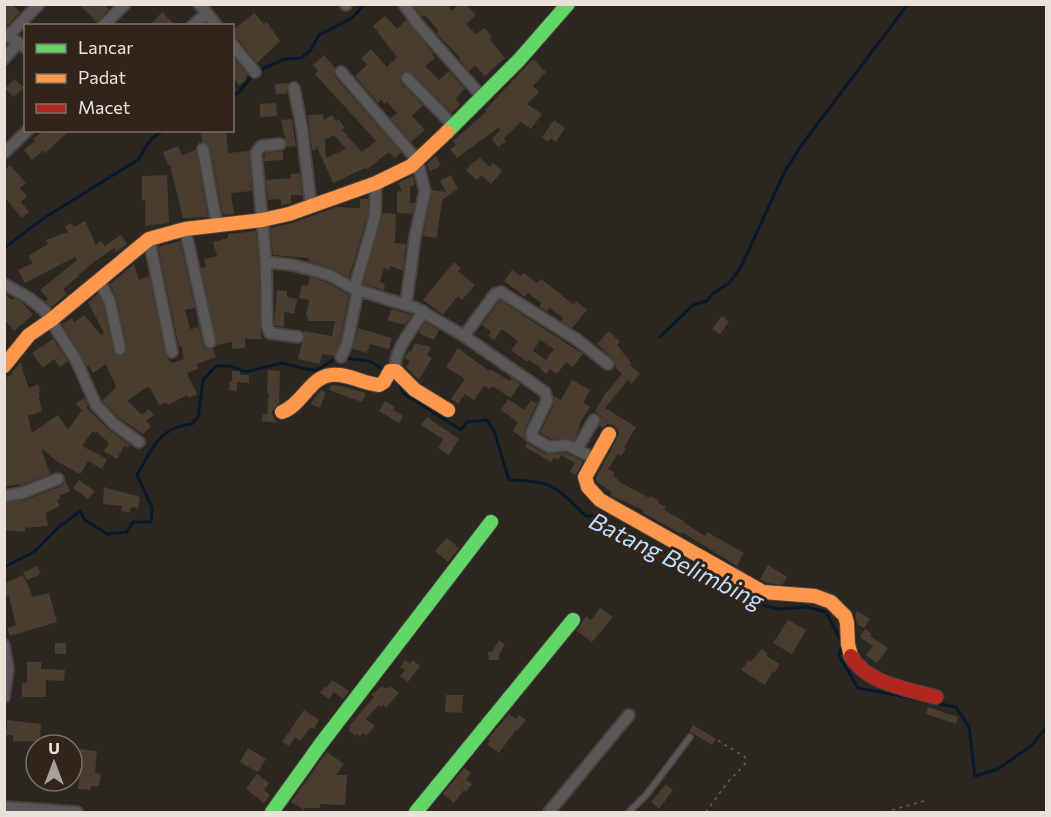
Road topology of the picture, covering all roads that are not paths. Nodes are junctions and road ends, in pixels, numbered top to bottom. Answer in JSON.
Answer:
{"nodes":[{"id":1,"x":39,"y":4,"type":"edge"},
{"id":2,"x":125,"y":4,"type":"edge"},
{"id":3,"x":404,"y":4,"type":"edge"},
{"id":4,"x":568,"y":4,"type":"edge"},
{"id":5,"x":203,"y":9,"type":"edge"},
{"id":6,"x":105,"y":24,"type":"edge"},
{"id":7,"x":193,"y":24,"type":"edge"},
{"id":8,"x":215,"y":24,"type":"edge"},
{"id":9,"x":6,"y":34,"type":"edge"},
{"id":10,"x":22,"y":46,"type":"edge"},
{"id":11,"x":234,"y":46,"type":"edge"},
{"id":12,"x":4,"y":59,"type":"edge"},
{"id":13,"x":255,"y":72,"type":"dead end"},
{"id":14,"x":341,"y":72,"type":"dead end"},
{"id":15,"x":407,"y":78,"type":"dead end"},
{"id":16,"x":294,"y":88,"type":"dead end"},
{"id":17,"x":483,"y":98,"type":"junction"},
{"id":18,"x":454,"y":126,"type":"junction"},
{"id":19,"x":26,"y":132,"type":"edge"},
{"id":20,"x":280,"y":144,"type":"dead end"},
{"id":21,"x":203,"y":149,"type":"dead end"},
{"id":22,"x":4,"y":153,"type":"edge"},
{"id":23,"x":417,"y":160,"type":"junction"},
{"id":24,"x":376,"y":183,"type":"junction"},
{"id":25,"x":311,"y":206,"type":"junction"},
{"id":26,"x":262,"y":220,"type":"junction"},
{"id":27,"x":217,"y":225,"type":"junction"},
{"id":28,"x":185,"y":229,"type":"junction"},
{"id":29,"x":149,"y":239,"type":"junction"},
{"id":30,"x":266,"y":262,"type":"junction"},
{"id":31,"x":99,"y":280,"type":"junction"},
{"id":32,"x":4,"y":284,"type":"edge"},
{"id":33,"x":356,"y":290,"type":"junction"},
{"id":34,"x":406,"y":304,"type":"junction"},
{"id":35,"x":423,"y":311,"type":"junction"},
{"id":36,"x":51,"y":320,"type":"junction"},
{"id":37,"x":464,"y":336,"type":"junction"},
{"id":38,"x":298,"y":337,"type":"dead end"},
{"id":39,"x":210,"y":342,"type":"dead end"},
{"id":40,"x":120,"y":349,"type":"dead end"},
{"id":41,"x":172,"y":352,"type":"dead end"},
{"id":42,"x":341,"y":357,"type":"dead end"},
{"id":43,"x":608,"y":364,"type":"dead end"},
{"id":44,"x":4,"y":366,"type":"edge"},
{"id":45,"x":390,"y":375,"type":"junction"},
{"id":46,"x":448,"y":410,"type":"dead end"},
{"id":47,"x":282,"y":412,"type":"dead end"},
{"id":48,"x":594,"y":420,"type":"dead end"},
{"id":49,"x":609,"y":434,"type":"dead end"},
{"id":50,"x":139,"y":442,"type":"dead end"},
{"id":51,"x":577,"y":449,"type":"junction"},
{"id":52,"x":594,"y":458,"type":"junction"},
{"id":53,"x":58,"y":479,"type":"dead end"},
{"id":54,"x":4,"y":496,"type":"edge"},
{"id":55,"x":491,"y":522,"type":"dead end"},
{"id":56,"x":573,"y":620,"type":"dead end"},
{"id":57,"x":4,"y":645,"type":"edge"},
{"id":58,"x":936,"y":696,"type":"dead end"},
{"id":59,"x":4,"y":697,"type":"edge"},
{"id":60,"x":629,"y":715,"type":"dead end"},
{"id":61,"x":690,"y":737,"type":"dead end"},
{"id":62,"x":4,"y":807,"type":"edge"},
{"id":63,"x":77,"y":813,"type":"edge"},
{"id":64,"x":272,"y":813,"type":"edge"},
{"id":65,"x":416,"y":813,"type":"edge"},
{"id":66,"x":549,"y":813,"type":"edge"},
{"id":67,"x":629,"y":813,"type":"edge"}],
"edges":[{"from":1,"to":9,"type":"street"},
{"from":2,"to":6,"type":"street"},
{"from":3,"to":17,"type":"street"},
{"from":4,"to":17,"type":"street"},
{"from":5,"to":7,"type":"street"},
{"from":5,"to":8,"type":"street"},
{"from":9,"to":10,"type":"street"},
{"from":10,"to":12,"type":"street"},
{"from":11,"to":13,"type":"street"},
{"from":14,"to":23,"type":"street"},
{"from":15,"to":18,"type":"street"},
{"from":16,"to":25,"type":"street"},
{"from":17,"to":18,"type":"street"},
{"from":18,"to":23,"type":"street"},
{"from":19,"to":22,"type":"street"},
{"from":20,"to":26,"type":"street"},
{"from":21,"to":27,"type":"street"},
{"from":23,"to":24,"type":"street"},
{"from":23,"to":34,"type":"street"},
{"from":24,"to":25,"type":"street"},
{"from":24,"to":33,"type":"street"},
{"from":25,"to":26,"type":"street"},
{"from":26,"to":27,"type":"street"},
{"from":26,"to":30,"type":"street"},
{"from":27,"to":28,"type":"street"},
{"from":28,"to":29,"type":"street"},
{"from":28,"to":39,"type":"street"},
{"from":29,"to":31,"type":"street"},
{"from":29,"to":41,"type":"street"},
{"from":30,"to":33,"type":"street"},
{"from":30,"to":38,"type":"street"},
{"from":31,"to":36,"type":"street"},
{"from":31,"to":40,"type":"street"},
{"from":32,"to":36,"type":"street"},
{"from":33,"to":34,"type":"street"},
{"from":33,"to":42,"type":"street"},
{"from":34,"to":35,"type":"street"},
{"from":35,"to":37,"type":"street"},
{"from":35,"to":45,"type":"street"},
{"from":36,"to":44,"type":"street"},
{"from":36,"to":50,"type":"street"},
{"from":37,"to":43,"type":"street"},
{"from":37,"to":51,"type":"street"},
{"from":45,"to":46,"type":"street"},
{"from":45,"to":47,"type":"street"},
{"from":48,"to":51,"type":"street"},
{"from":49,"to":52,"type":"street"},
{"from":51,"to":52,"type":"street"},
{"from":52,"to":58,"type":"street"},
{"from":53,"to":54,"type":"street"},
{"from":55,"to":64,"type":"street"},
{"from":56,"to":65,"type":"street"},
{"from":57,"to":59,"type":"street"},
{"from":60,"to":66,"type":"street"},
{"from":61,"to":67,"type":"lane"},
{"from":62,"to":63,"type":"street"}]}
